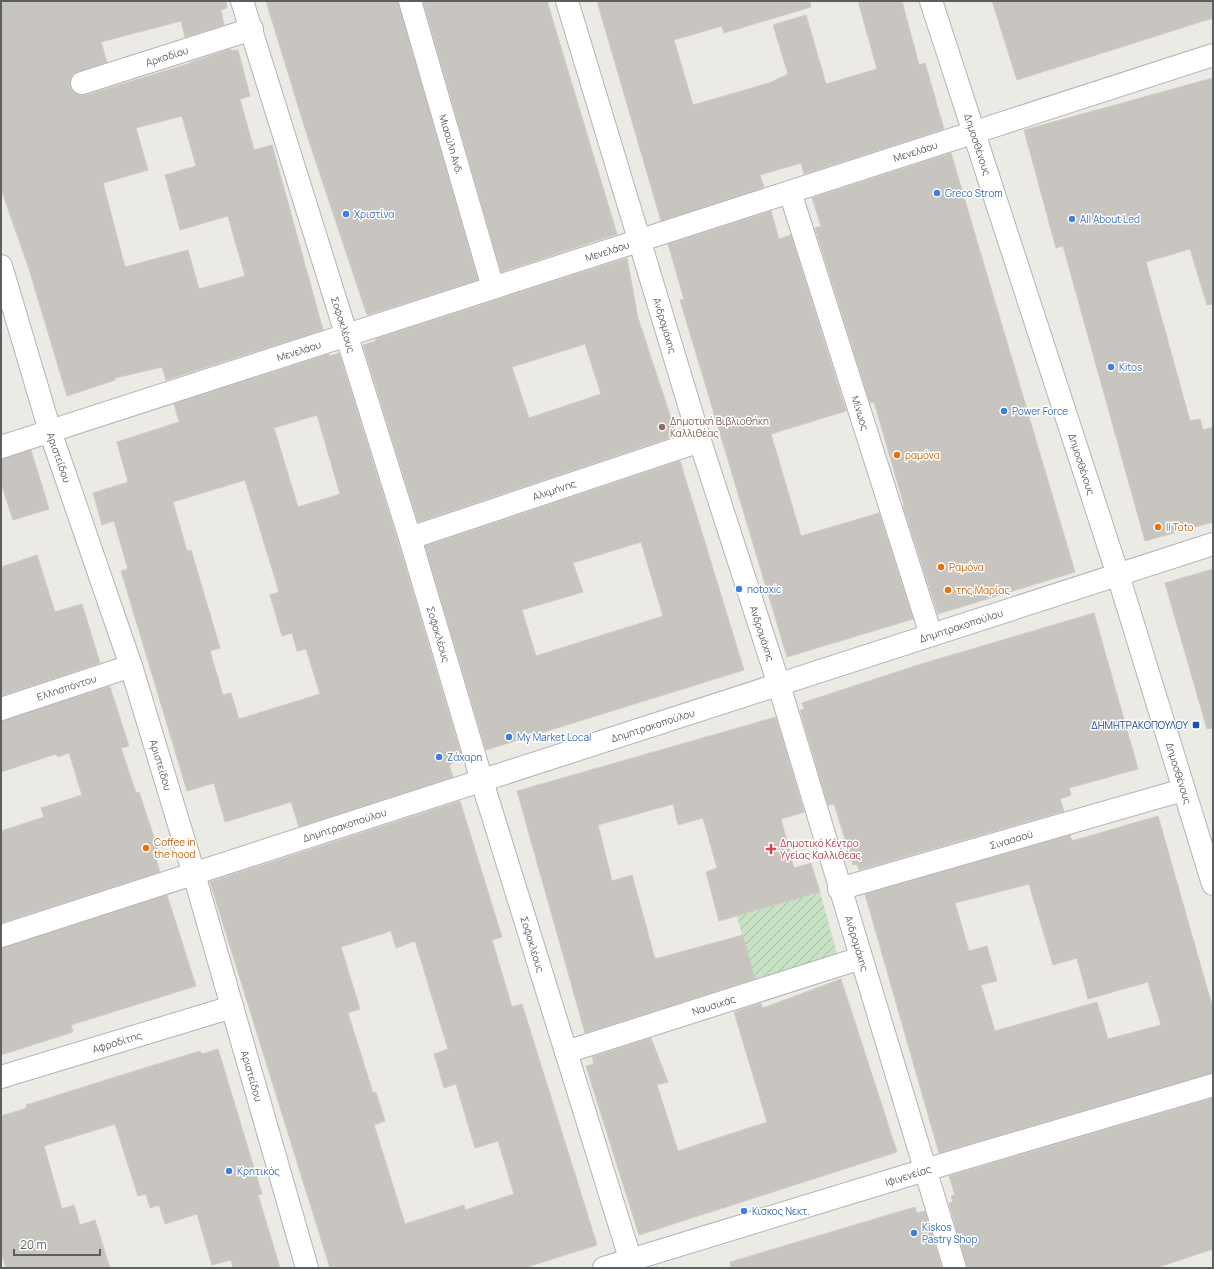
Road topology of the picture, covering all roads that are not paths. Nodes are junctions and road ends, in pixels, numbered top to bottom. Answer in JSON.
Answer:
{"nodes":[{"id":1,"x":242,"y":1,"type":"edge"},
{"id":2,"x":410,"y":1,"type":"edge"},
{"id":3,"x":567,"y":1,"type":"edge"},
{"id":4,"x":932,"y":1,"type":"edge"},
{"id":5,"x":252,"y":29,"type":"junction"},
{"id":6,"x":1213,"y":55,"type":"edge"},
{"id":7,"x":82,"y":83,"type":"dead end"},
{"id":8,"x":974,"y":132,"type":"junction"},
{"id":9,"x":790,"y":192,"type":"junction"},
{"id":10,"x":639,"y":241,"type":"junction"},
{"id":11,"x":1,"y":266,"type":"edge"},
{"id":12,"x":493,"y":288,"type":"junction"},
{"id":13,"x":345,"y":336,"type":"junction"},
{"id":14,"x":50,"y":431,"type":"junction"},
{"id":15,"x":700,"y":441,"type":"junction"},
{"id":16,"x":1,"y":447,"type":"edge"},
{"id":17,"x":410,"y":538,"type":"junction"},
{"id":18,"x":1213,"y":544,"type":"edge"},
{"id":19,"x":1118,"y":574,"type":"junction"},
{"id":20,"x":931,"y":635,"type":"junction"},
{"id":21,"x":131,"y":666,"type":"junction"},
{"id":22,"x":779,"y":685,"type":"junction"},
{"id":23,"x":1,"y":709,"type":"edge"},
{"id":24,"x":482,"y":781,"type":"junction"},
{"id":25,"x":1183,"y":790,"type":"junction"},
{"id":26,"x":194,"y":874,"type":"junction"},
{"id":27,"x":1213,"y":884,"type":"edge"},
{"id":28,"x":839,"y":889,"type":"junction"},
{"id":29,"x":1,"y":936,"type":"edge"},
{"id":30,"x":861,"y":958,"type":"junction"},
{"id":31,"x":232,"y":1007,"type":"junction"},
{"id":32,"x":566,"y":1052,"type":"junction"},
{"id":33,"x":1,"y":1077,"type":"edge"},
{"id":34,"x":1213,"y":1085,"type":"edge"},
{"id":35,"x":925,"y":1170,"type":"junction"},
{"id":36,"x":632,"y":1264,"type":"edge"},
{"id":37,"x":307,"y":1268,"type":"edge"},
{"id":38,"x":604,"y":1268,"type":"edge"},
{"id":39,"x":955,"y":1268,"type":"edge"}],
"edges":[{"from":1,"to":5,"type":"street","name":"Σοφοκλέους"},
{"from":2,"to":12,"type":"street","name":"Μιαούλη Ανδ."},
{"from":3,"to":10,"type":"street","name":"Ανδρομάχης"},
{"from":4,"to":8,"type":"street","name":"Δημοσθένους"},
{"from":5,"to":7,"type":"street","name":"Αρκαδίου"},
{"from":5,"to":13,"type":"street","name":"Σοφοκλέους"},
{"from":6,"to":8,"type":"street","name":"Μενελάου"},
{"from":8,"to":9,"type":"street","name":"Μενελάου"},
{"from":8,"to":19,"type":"street","name":"Δημοσθένους"},
{"from":9,"to":10,"type":"street","name":"Μενελάου"},
{"from":9,"to":20,"type":"street","name":"Μίνωος"},
{"from":10,"to":12,"type":"street","name":"Μενελάου"},
{"from":10,"to":15,"type":"street","name":"Ανδρομάχης"},
{"from":11,"to":14,"type":"street","name":"Αριστείδου"},
{"from":12,"to":13,"type":"street","name":"Μενελάου"},
{"from":13,"to":14,"type":"street","name":"Μενελάου"},
{"from":13,"to":17,"type":"street","name":"Σοφοκλέους"},
{"from":14,"to":16,"type":"street","name":"Μενελάου"},
{"from":14,"to":21,"type":"street","name":"Αριστείδου"},
{"from":15,"to":17,"type":"street","name":"Αλκμήνης"},
{"from":15,"to":22,"type":"street","name":"Ανδρομάχης"},
{"from":17,"to":24,"type":"street","name":"Σοφοκλέους"},
{"from":18,"to":19,"type":"street","name":"Δημητρακοπούλου"},
{"from":19,"to":20,"type":"street","name":"Δημητρακοπούλου"},
{"from":19,"to":25,"type":"street","name":"Δημοσθένους"},
{"from":20,"to":22,"type":"street","name":"Δημητρακοπούλου"},
{"from":21,"to":23,"type":"street","name":"Ελλησπόντου"},
{"from":21,"to":26,"type":"street","name":"Αριστείδου"},
{"from":22,"to":24,"type":"street","name":"Δημητρακοπούλου"},
{"from":22,"to":28,"type":"street","name":"Ανδρομάχης"},
{"from":24,"to":26,"type":"street","name":"Δημητρακοπούλου"},
{"from":24,"to":32,"type":"street","name":"Σοφοκλέους"},
{"from":25,"to":27,"type":"street","name":"Δημοσθένους"},
{"from":25,"to":28,"type":"street","name":"Σινασσού"},
{"from":26,"to":29,"type":"street","name":"Δημητρακοπούλου"},
{"from":26,"to":31,"type":"street","name":"Αριστείδου"},
{"from":28,"to":30,"type":"street","name":"Ανδρομάχης"},
{"from":30,"to":32,"type":"street","name":"Ναυσικάς"},
{"from":30,"to":35,"type":"street","name":"Ανδρομάχης"},
{"from":31,"to":33,"type":"street","name":"Αφροδίτης"},
{"from":31,"to":37,"type":"street","name":"Αριστείδου"},
{"from":32,"to":36,"type":"street","name":"Σοφοκλέους"},
{"from":34,"to":35,"type":"street","name":"Ιφιγενείας"},
{"from":35,"to":36,"type":"street","name":"Ιφιγενείας"},
{"from":35,"to":39,"type":"street","name":"Ανδρομάχης"},
{"from":36,"to":38,"type":"street","name":"Ιφιγενείας"}]}
